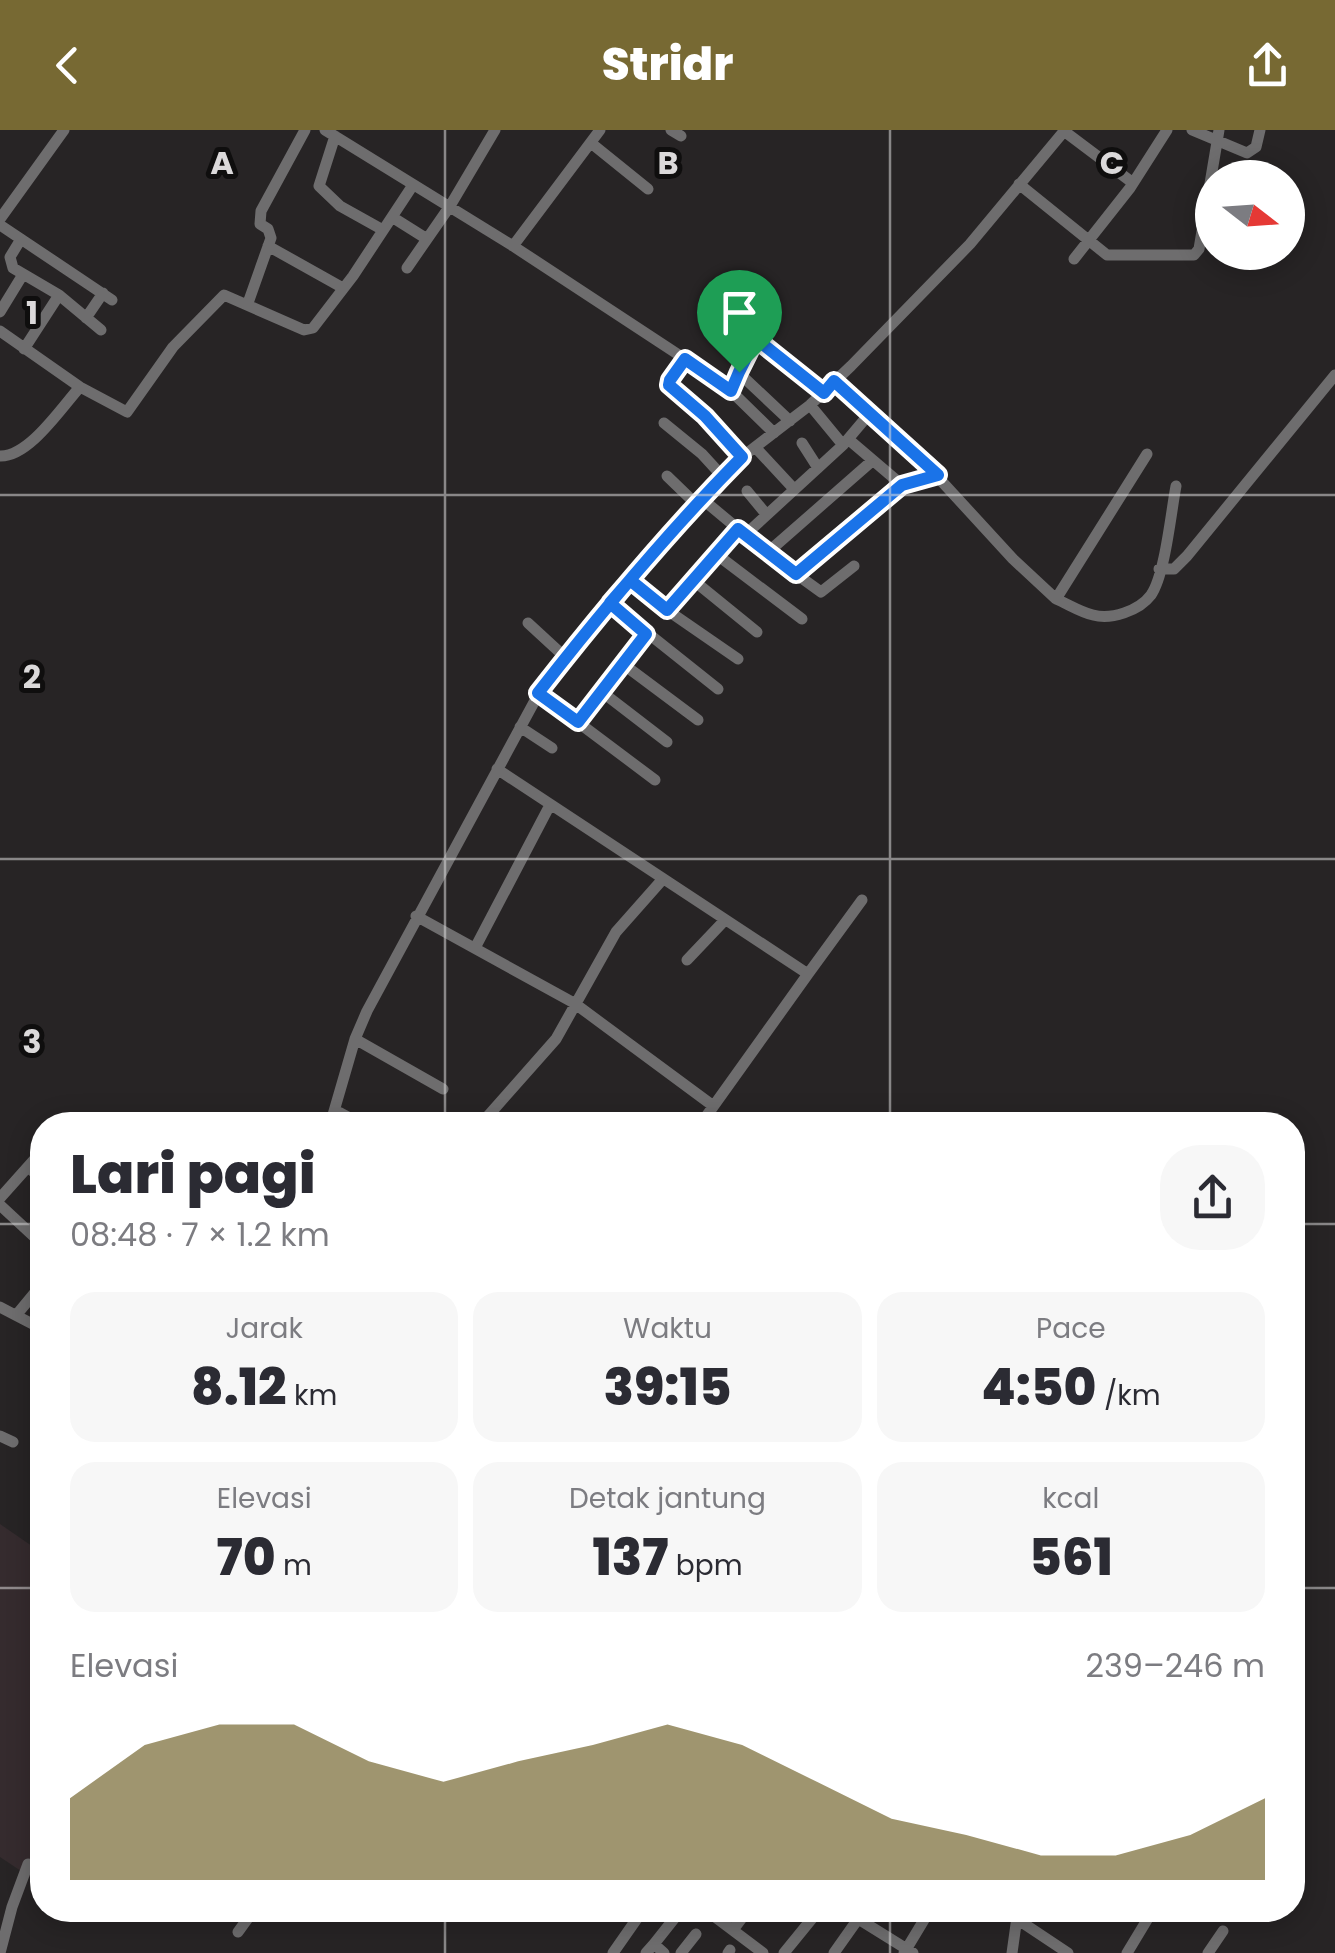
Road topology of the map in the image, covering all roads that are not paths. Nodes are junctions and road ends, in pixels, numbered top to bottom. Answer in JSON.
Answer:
{"nodes":[{"id":1,"x":64,"y":130,"type":"edge"},
{"id":2,"x":305,"y":130,"type":"edge"},
{"id":3,"x":494,"y":130,"type":"edge"},
{"id":4,"x":600,"y":130,"type":"edge"},
{"id":5,"x":1065,"y":130,"type":"edge"},
{"id":6,"x":1167,"y":130,"type":"edge"},
{"id":7,"x":1192,"y":130,"type":"edge"},
{"id":8,"x":1260,"y":130,"type":"edge"},
{"id":9,"x":330,"y":133,"type":"edge"},
{"id":10,"x":1218,"y":135,"type":"edge"},
{"id":11,"x":590,"y":143,"type":"junction"},
{"id":12,"x":1019,"y":184,"type":"junction"},
{"id":13,"x":1133,"y":184,"type":"junction"},
{"id":14,"x":413,"y":185,"type":"junction"},
{"id":15,"x":648,"y":188,"type":"dead end"},
{"id":16,"x":450,"y":206,"type":"junction"},
{"id":17,"x":392,"y":217,"type":"junction"},
{"id":18,"x":0,"y":222,"type":"edge"},
{"id":19,"x":384,"y":230,"type":"junction"},
{"id":20,"x":22,"y":239,"type":"junction"},
{"id":21,"x":427,"y":239,"type":"junction"},
{"id":22,"x":1092,"y":241,"type":"junction"},
{"id":23,"x":268,"y":246,"type":"junction"},
{"id":24,"x":513,"y":246,"type":"junction"},
{"id":25,"x":1074,"y":259,"type":"dead end"},
{"id":26,"x":407,"y":268,"type":"dead end"},
{"id":27,"x":22,"y":276,"type":"junction"},
{"id":28,"x":343,"y":288,"type":"junction"},
{"id":29,"x":59,"y":295,"type":"junction"},
{"id":30,"x":248,"y":304,"type":"junction"},
{"id":31,"x":0,"y":312,"type":"edge"},
{"id":32,"x":86,"y":318,"type":"junction"},
{"id":33,"x":101,"y":330,"type":"dead end"},
{"id":34,"x":0,"y":331,"type":"edge"},
{"id":35,"x":24,"y":349,"type":"junction"},
{"id":36,"x":685,"y":359,"type":"junction"},
{"id":37,"x":739,"y":372,"type":"junction"},
{"id":38,"x":1335,"y":375,"type":"edge"},
{"id":39,"x":834,"y":381,"type":"junction"},
{"id":40,"x":80,"y":387,"type":"junction"},
{"id":41,"x":731,"y":391,"type":"junction"},
{"id":42,"x":824,"y":393,"type":"junction"},
{"id":43,"x":810,"y":406,"type":"junction"},
{"id":44,"x":870,"y":412,"type":"junction"},
{"id":45,"x":790,"y":421,"type":"junction"},
{"id":46,"x":664,"y":423,"type":"dead end"},
{"id":47,"x":774,"y":432,"type":"junction"},
{"id":48,"x":845,"y":442,"type":"junction"},
{"id":49,"x":802,"y":443,"type":"dead end"},
{"id":50,"x":755,"y":448,"type":"junction"},
{"id":51,"x":1147,"y":454,"type":"dead end"},
{"id":52,"x":0,"y":456,"type":"edge"},
{"id":53,"x":742,"y":457,"type":"junction"},
{"id":54,"x":872,"y":461,"type":"junction"},
{"id":55,"x":818,"y":468,"type":"junction"},
{"id":56,"x":938,"y":475,"type":"junction"},
{"id":57,"x":667,"y":476,"type":"dead end"},
{"id":58,"x":722,"y":477,"type":"junction"},
{"id":59,"x":902,"y":485,"type":"junction"},
{"id":60,"x":1176,"y":486,"type":"dead end"},
{"id":61,"x":794,"y":490,"type":"junction"},
{"id":62,"x":746,"y":491,"type":"dead end"},
{"id":63,"x":699,"y":501,"type":"junction"},
{"id":64,"x":766,"y":514,"type":"junction"},
{"id":65,"x":742,"y":532,"type":"junction"},
{"id":66,"x":767,"y":553,"type":"junction"},
{"id":67,"x":716,"y":554,"type":"junction"},
{"id":68,"x":854,"y":566,"type":"dead end"},
{"id":69,"x":1160,"y":570,"type":"junction"},
{"id":70,"x":796,"y":574,"type":"junction"},
{"id":71,"x":630,"y":580,"type":"junction"},
{"id":72,"x":693,"y":580,"type":"junction"},
{"id":73,"x":1056,"y":598,"type":"junction"},
{"id":74,"x":610,"y":603,"type":"junction"},
{"id":75,"x":667,"y":610,"type":"junction"},
{"id":76,"x":802,"y":619,"type":"dead end"},
{"id":77,"x":528,"y":623,"type":"dead end"},
{"id":78,"x":757,"y":632,"type":"dead end"},
{"id":79,"x":646,"y":634,"type":"junction"},
{"id":80,"x":566,"y":658,"type":"junction"},
{"id":81,"x":738,"y":659,"type":"dead end"},
{"id":82,"x":623,"y":664,"type":"junction"},
{"id":83,"x":718,"y":689,"type":"dead end"},
{"id":84,"x":602,"y":692,"type":"junction"},
{"id":85,"x":538,"y":693,"type":"junction"},
{"id":86,"x":698,"y":720,"type":"dead end"},
{"id":87,"x":578,"y":722,"type":"junction"},
{"id":88,"x":520,"y":726,"type":"junction"},
{"id":89,"x":667,"y":742,"type":"dead end"},
{"id":90,"x":552,"y":748,"type":"dead end"},
{"id":91,"x":497,"y":768,"type":"junction"},
{"id":92,"x":656,"y":780,"type":"dead end"},
{"id":93,"x":550,"y":805,"type":"junction"},
{"id":94,"x":662,"y":880,"type":"junction"},
{"id":95,"x":862,"y":900,"type":"dead end"},
{"id":96,"x":416,"y":916,"type":"junction"},
{"id":97,"x":725,"y":920,"type":"junction"},
{"id":98,"x":475,"y":948,"type":"junction"},
{"id":99,"x":687,"y":960,"type":"dead end"},
{"id":100,"x":808,"y":974,"type":"junction"},
{"id":101,"x":574,"y":1003,"type":"junction"},
{"id":102,"x":354,"y":1040,"type":"junction"},
{"id":103,"x":443,"y":1089,"type":"dead end"},
{"id":104,"x":712,"y":1105,"type":"junction"},
{"id":105,"x":335,"y":1110,"type":"joint"},
{"id":106,"x":339,"y":1112,"type":"edge"},
{"id":107,"x":491,"y":1112,"type":"edge"},
{"id":108,"x":708,"y":1112,"type":"edge"},
{"id":109,"x":30,"y":1165,"type":"edge"},
{"id":110,"x":28,"y":1167,"type":"joint"},
{"id":111,"x":0,"y":1201,"type":"edge"},
{"id":112,"x":30,"y":1232,"type":"edge"},
{"id":113,"x":30,"y":1298,"type":"edge"},
{"id":114,"x":0,"y":1307,"type":"edge"},
{"id":115,"x":18,"y":1313,"type":"junction"},
{"id":116,"x":30,"y":1321,"type":"edge"},
{"id":117,"x":0,"y":1436,"type":"edge"},
{"id":118,"x":13,"y":1442,"type":"dead end"},
{"id":119,"x":28,"y":1864,"type":"dead end"},
{"id":120,"x":245,"y":1922,"type":"edge"},
{"id":121,"x":635,"y":1922,"type":"edge"},
{"id":122,"x":673,"y":1922,"type":"edge"},
{"id":123,"x":722,"y":1922,"type":"edge"},
{"id":124,"x":739,"y":1922,"type":"edge"},
{"id":125,"x":809,"y":1922,"type":"edge"},
{"id":126,"x":856,"y":1922,"type":"edge"},
{"id":127,"x":863,"y":1922,"type":"edge"},
{"id":128,"x":924,"y":1922,"type":"edge"},
{"id":129,"x":1016,"y":1922,"type":"edge"},
{"id":130,"x":1027,"y":1922,"type":"edge"},
{"id":131,"x":1146,"y":1922,"type":"edge"},
{"id":132,"x":733,"y":1930,"type":"junction"},
{"id":133,"x":1222,"y":1931,"type":"dead end"},
{"id":134,"x":238,"y":1932,"type":"dead end"},
{"id":135,"x":696,"y":1934,"type":"dead end"},
{"id":136,"x":655,"y":1950,"type":"edge"},
{"id":137,"x":908,"y":1951,"type":"edge"},
{"id":138,"x":0,"y":1953,"type":"edge"},
{"id":139,"x":614,"y":1953,"type":"edge"},
{"id":140,"x":681,"y":1953,"type":"edge"},
{"id":141,"x":763,"y":1953,"type":"edge"},
{"id":142,"x":784,"y":1953,"type":"edge"},
{"id":143,"x":834,"y":1953,"type":"edge"},
{"id":144,"x":1012,"y":1953,"type":"edge"},
{"id":145,"x":1068,"y":1953,"type":"edge"},
{"id":146,"x":1127,"y":1953,"type":"edge"},
{"id":147,"x":1208,"y":1953,"type":"edge"}],
"edges":[{"from":1,"to":18,"type":"street"},
{"from":2,"to":23,"type":"street"},
{"from":3,"to":16,"type":"street"},
{"from":4,"to":11,"type":"street"},
{"from":5,"to":12,"type":"street"},
{"from":5,"to":13,"type":"street"},
{"from":6,"to":13,"type":"street"},
{"from":7,"to":10,"type":"street"},
{"from":8,"to":10,"type":"street"},
{"from":9,"to":14,"type":"street"},
{"from":9,"to":19,"type":"street"},
{"from":10,"to":22,"type":"street"},
{"from":11,"to":15,"type":"street"},
{"from":11,"to":24,"type":"street"},
{"from":12,"to":22,"type":"street"},
{"from":12,"to":39,"type":"street"},
{"from":13,"to":22,"type":"street"},
{"from":14,"to":16,"type":"street"},
{"from":14,"to":17,"type":"street"},
{"from":16,"to":21,"type":"street"},
{"from":16,"to":24,"type":"street"},
{"from":17,"to":19,"type":"street"},
{"from":17,"to":21,"type":"street"},
{"from":18,"to":20,"type":"street"},
{"from":19,"to":28,"type":"street"},
{"from":20,"to":27,"type":"street"},
{"from":20,"to":32,"type":"street"},
{"from":21,"to":26,"type":"street"},
{"from":22,"to":25,"type":"street"},
{"from":23,"to":28,"type":"street"},
{"from":23,"to":30,"type":"street"},
{"from":24,"to":36,"type":"street"},
{"from":27,"to":29,"type":"street"},
{"from":27,"to":31,"type":"street"},
{"from":28,"to":30,"type":"street"},
{"from":29,"to":32,"type":"street"},
{"from":29,"to":35,"type":"street"},
{"from":30,"to":40,"type":"street"},
{"from":32,"to":33,"type":"street"},
{"from":34,"to":35,"type":"street"},
{"from":35,"to":40,"type":"street"},
{"from":36,"to":41,"type":"street"},
{"from":36,"to":53,"type":"street"},
{"from":37,"to":41,"type":"street"},
{"from":37,"to":42,"type":"street"},
{"from":37,"to":45,"type":"street"},
{"from":38,"to":69,"type":"street"},
{"from":39,"to":42,"type":"street"},
{"from":39,"to":44,"type":"street"},
{"from":40,"to":52,"type":"street"},
{"from":41,"to":47,"type":"street"},
{"from":42,"to":43,"type":"street"},
{"from":43,"to":45,"type":"street"},
{"from":43,"to":48,"type":"street"},
{"from":44,"to":48,"type":"street"},
{"from":44,"to":56,"type":"street"},
{"from":45,"to":47,"type":"street"},
{"from":46,"to":58,"type":"street"},
{"from":47,"to":50,"type":"street"},
{"from":48,"to":54,"type":"street"},
{"from":48,"to":55,"type":"street"},
{"from":49,"to":55,"type":"street"},
{"from":50,"to":53,"type":"street"},
{"from":50,"to":61,"type":"street"},
{"from":51,"to":73,"type":"street"},
{"from":53,"to":58,"type":"street"},
{"from":54,"to":59,"type":"street"},
{"from":54,"to":66,"type":"street"},
{"from":55,"to":61,"type":"street"},
{"from":56,"to":59,"type":"street"},
{"from":56,"to":73,"type":"street"},
{"from":57,"to":63,"type":"street"},
{"from":58,"to":63,"type":"street"},
{"from":59,"to":70,"type":"street"},
{"from":60,"to":69,"type":"street"},
{"from":61,"to":64,"type":"street"},
{"from":62,"to":64,"type":"street"},
{"from":63,"to":65,"type":"street"},
{"from":63,"to":71,"type":"street"},
{"from":64,"to":65,"type":"street"},
{"from":65,"to":66,"type":"street"},
{"from":65,"to":67,"type":"street"},
{"from":66,"to":70,"type":"street"},
{"from":67,"to":72,"type":"street"},
{"from":67,"to":76,"type":"street"},
{"from":68,"to":70,"type":"street"},
{"from":69,"to":73,"type":"street"},
{"from":71,"to":74,"type":"street"},
{"from":71,"to":75,"type":"street"},
{"from":72,"to":75,"type":"street"},
{"from":72,"to":78,"type":"street"},
{"from":74,"to":79,"type":"street"},
{"from":74,"to":80,"type":"street"},
{"from":75,"to":81,"type":"street"},
{"from":77,"to":80,"type":"street"},
{"from":79,"to":82,"type":"street"},
{"from":79,"to":83,"type":"street"},
{"from":80,"to":85,"type":"street"},
{"from":82,"to":84,"type":"street"},
{"from":82,"to":86,"type":"street"},
{"from":84,"to":87,"type":"street"},
{"from":84,"to":89,"type":"street"},
{"from":85,"to":87,"type":"street"},
{"from":85,"to":88,"type":"street"},
{"from":87,"to":92,"type":"street"},
{"from":88,"to":90,"type":"street"},
{"from":88,"to":91,"type":"street"},
{"from":91,"to":93,"type":"street"},
{"from":91,"to":96,"type":"street"},
{"from":93,"to":94,"type":"street"},
{"from":93,"to":98,"type":"street"},
{"from":94,"to":97,"type":"street"},
{"from":94,"to":101,"type":"street"},
{"from":95,"to":100,"type":"street"},
{"from":96,"to":98,"type":"street"},
{"from":96,"to":102,"type":"street"},
{"from":97,"to":99,"type":"street"},
{"from":97,"to":100,"type":"street"},
{"from":98,"to":101,"type":"street"},
{"from":100,"to":104,"type":"street"},
{"from":101,"to":104,"type":"street"},
{"from":101,"to":107,"type":"street"},
{"from":102,"to":103,"type":"street"},
{"from":102,"to":105,"type":"street"},
{"from":104,"to":108,"type":"street"},
{"from":105,"to":106,"type":"street"},
{"from":109,"to":110,"type":"street"},
{"from":110,"to":111,"type":"street"},
{"from":111,"to":112,"type":"street"},
{"from":113,"to":115,"type":"street"},
{"from":114,"to":115,"type":"street"},
{"from":115,"to":116,"type":"street"},
{"from":117,"to":118,"type":"street"},
{"from":119,"to":138,"type":"street"},
{"from":120,"to":134,"type":"street"},
{"from":121,"to":139,"type":"street"},
{"from":122,"to":136,"type":"street"},
{"from":123,"to":132,"type":"street"},
{"from":124,"to":132,"type":"street"},
{"from":125,"to":142,"type":"street"},
{"from":126,"to":143,"type":"street"},
{"from":127,"to":137,"type":"street"},
{"from":128,"to":137,"type":"street"},
{"from":129,"to":144,"type":"street"},
{"from":130,"to":145,"type":"street"},
{"from":131,"to":146,"type":"street"},
{"from":132,"to":141,"type":"street"},
{"from":133,"to":147,"type":"street"},
{"from":135,"to":140,"type":"street"}]}
